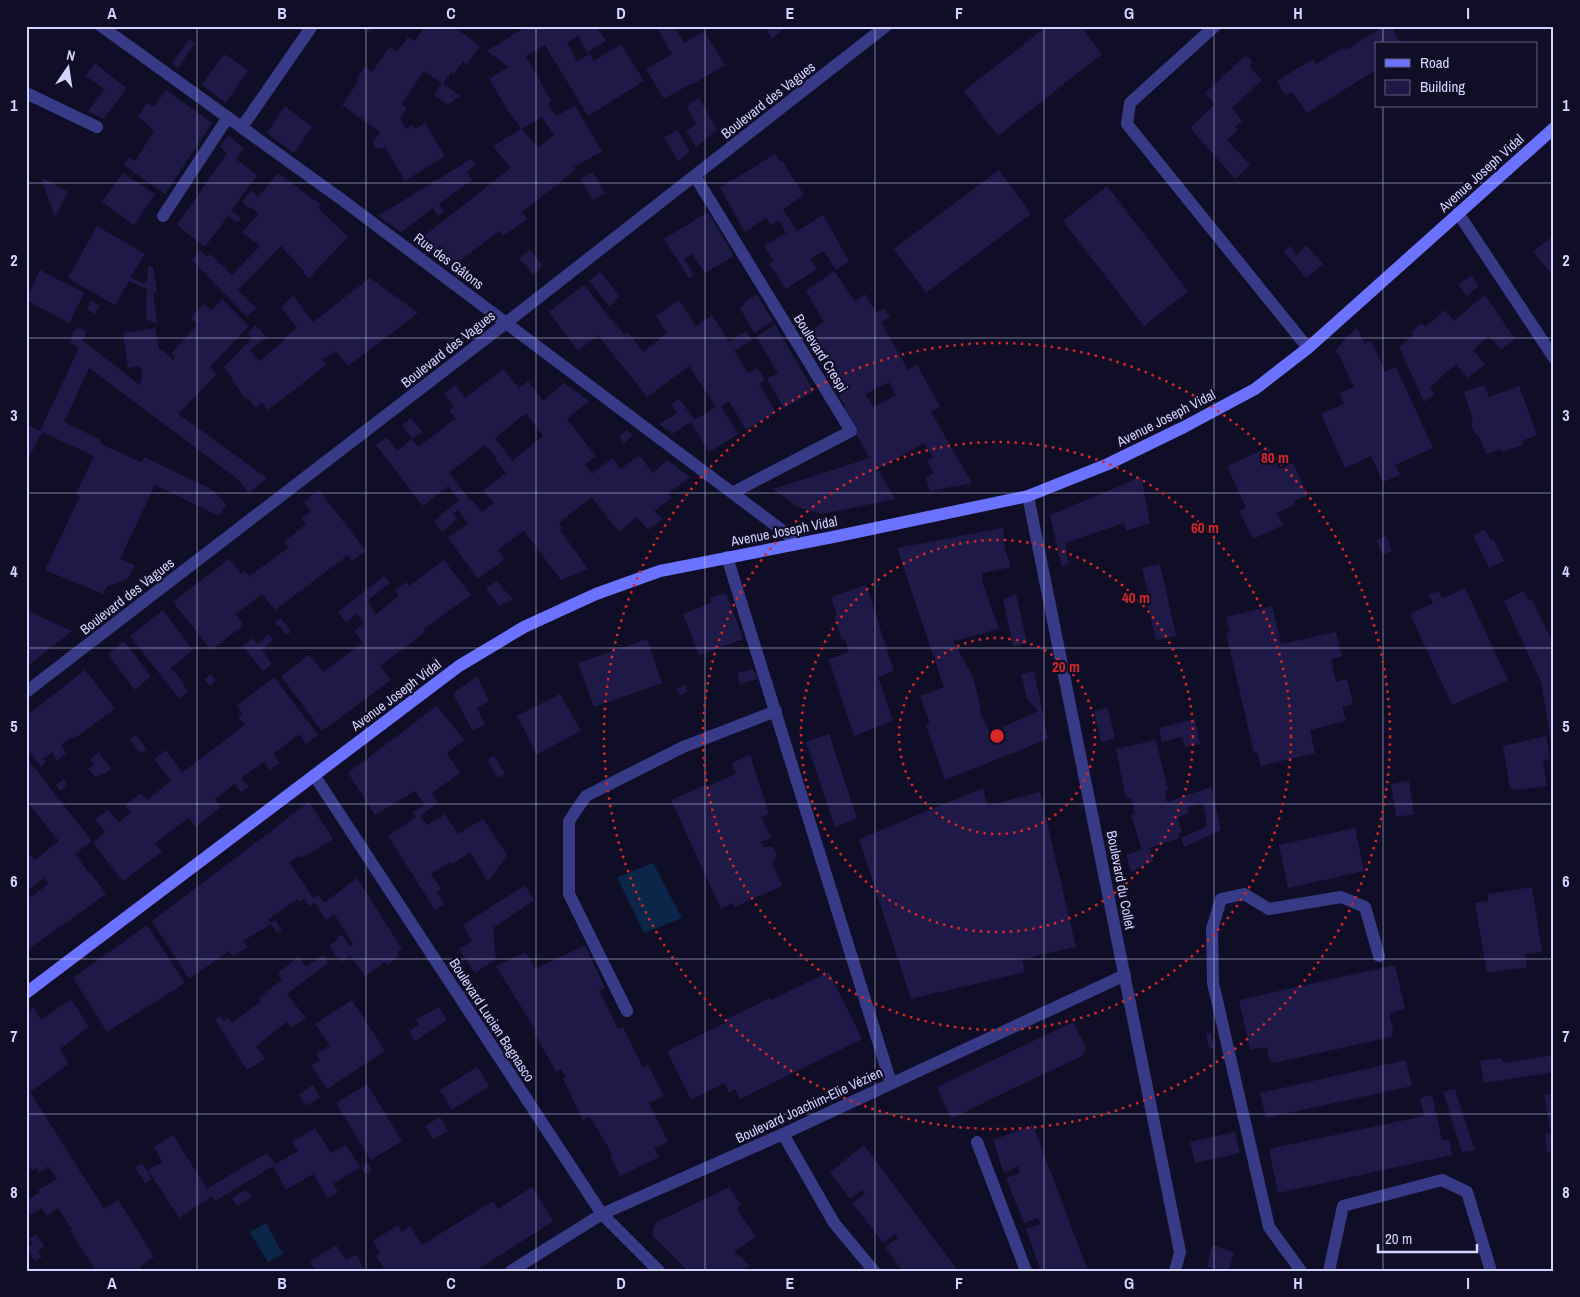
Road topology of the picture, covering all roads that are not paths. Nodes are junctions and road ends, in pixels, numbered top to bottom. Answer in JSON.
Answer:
{"nodes":[{"id":1,"x":101,"y":26,"type":"edge"},
{"id":2,"x":312,"y":26,"type":"edge"},
{"id":3,"x":886,"y":26,"type":"edge"},
{"id":4,"x":1215,"y":26,"type":"edge"},
{"id":5,"x":26,"y":93,"type":"edge"},
{"id":6,"x":228,"y":117,"type":"junction"},
{"id":7,"x":97,"y":127,"type":"dead end"},
{"id":8,"x":242,"y":127,"type":"junction"},
{"id":9,"x":1554,"y":128,"type":"edge"},
{"id":10,"x":695,"y":176,"type":"junction"},
{"id":11,"x":1458,"y":213,"type":"junction"},
{"id":12,"x":163,"y":216,"type":"dead end"},
{"id":13,"x":506,"y":323,"type":"junction"},
{"id":14,"x":1308,"y":348,"type":"junction"},
{"id":15,"x":1554,"y":358,"type":"edge"},
{"id":16,"x":732,"y":493,"type":"junction"},
{"id":17,"x":1028,"y":496,"type":"junction"},
{"id":18,"x":799,"y":543,"type":"junction"},
{"id":19,"x":727,"y":557,"type":"junction"},
{"id":20,"x":26,"y":692,"type":"edge"},
{"id":21,"x":776,"y":712,"type":"junction"},
{"id":22,"x":314,"y":775,"type":"junction"},
{"id":23,"x":1379,"y":956,"type":"dead end"},
{"id":24,"x":1125,"y":975,"type":"junction"},
{"id":25,"x":26,"y":993,"type":"edge"},
{"id":26,"x":628,"y":1011,"type":"dead end"},
{"id":27,"x":891,"y":1083,"type":"junction"},
{"id":28,"x":783,"y":1134,"type":"junction"},
{"id":29,"x":977,"y":1142,"type":"dead end"},
{"id":30,"x":602,"y":1214,"type":"junction"},
{"id":31,"x":511,"y":1271,"type":"edge"},
{"id":32,"x":659,"y":1271,"type":"edge"},
{"id":33,"x":874,"y":1271,"type":"edge"},
{"id":34,"x":1026,"y":1271,"type":"edge"},
{"id":35,"x":1175,"y":1271,"type":"edge"},
{"id":36,"x":1301,"y":1271,"type":"edge"},
{"id":37,"x":1329,"y":1271,"type":"edge"},
{"id":38,"x":1491,"y":1271,"type":"edge"}],
"edges":[{"from":1,"to":6,"type":"street","name":"Rue des Gâtons"},
{"from":2,"to":8,"type":"street"},
{"from":3,"to":10,"type":"street","name":"Boulevard des Vagues"},
{"from":4,"to":14,"type":"street"},
{"from":5,"to":7,"type":"street"},
{"from":6,"to":8,"type":"street","name":"Rue des Gâtons"},
{"from":6,"to":12,"type":"street"},
{"from":8,"to":13,"type":"street","name":"Rue des Gâtons"},
{"from":9,"to":11,"type":"street","name":"Avenue Joseph Vidal"},
{"from":10,"to":13,"type":"street","name":"Boulevard des Vagues"},
{"from":10,"to":16,"type":"street","name":"Boulevard Crespi"},
{"from":11,"to":14,"type":"street","name":"Avenue Joseph Vidal"},
{"from":11,"to":15,"type":"street"},
{"from":13,"to":16,"type":"street","name":"Rue des Gâtons"},
{"from":13,"to":20,"type":"street","name":"Boulevard des Vagues"},
{"from":14,"to":17,"type":"street","name":"Avenue Joseph Vidal"},
{"from":16,"to":18,"type":"street","name":"Rue des Gâtons"},
{"from":17,"to":18,"type":"street","name":"Avenue Joseph Vidal"},
{"from":17,"to":24,"type":"street","name":"Boulevard du Collet"},
{"from":18,"to":19,"type":"street","name":"Avenue Joseph Vidal"},
{"from":19,"to":21,"type":"street"},
{"from":19,"to":22,"type":"street","name":"Avenue Joseph Vidal"},
{"from":21,"to":26,"type":"street"},
{"from":21,"to":27,"type":"street"},
{"from":22,"to":25,"type":"street","name":"Avenue Joseph Vidal"},
{"from":22,"to":30,"type":"street","name":"Boulevard Lucien Bagnasco"},
{"from":23,"to":36,"type":"street"},
{"from":24,"to":27,"type":"street","name":"Boulevard Joachim-Elie Vézien"},
{"from":24,"to":35,"type":"street","name":"Boulevard du Collet"},
{"from":27,"to":28,"type":"street","name":"Boulevard Joachim-Elie Vézien"},
{"from":28,"to":30,"type":"street","name":"Boulevard Joachim-Elie Vézien"},
{"from":28,"to":33,"type":"street"},
{"from":29,"to":34,"type":"street"},
{"from":30,"to":31,"type":"street","name":"Boulevard Joachim-Elie Vézien"},
{"from":30,"to":32,"type":"street","name":"Boulevard Lucien Bagnasco"},
{"from":37,"to":38,"type":"street"}]}
